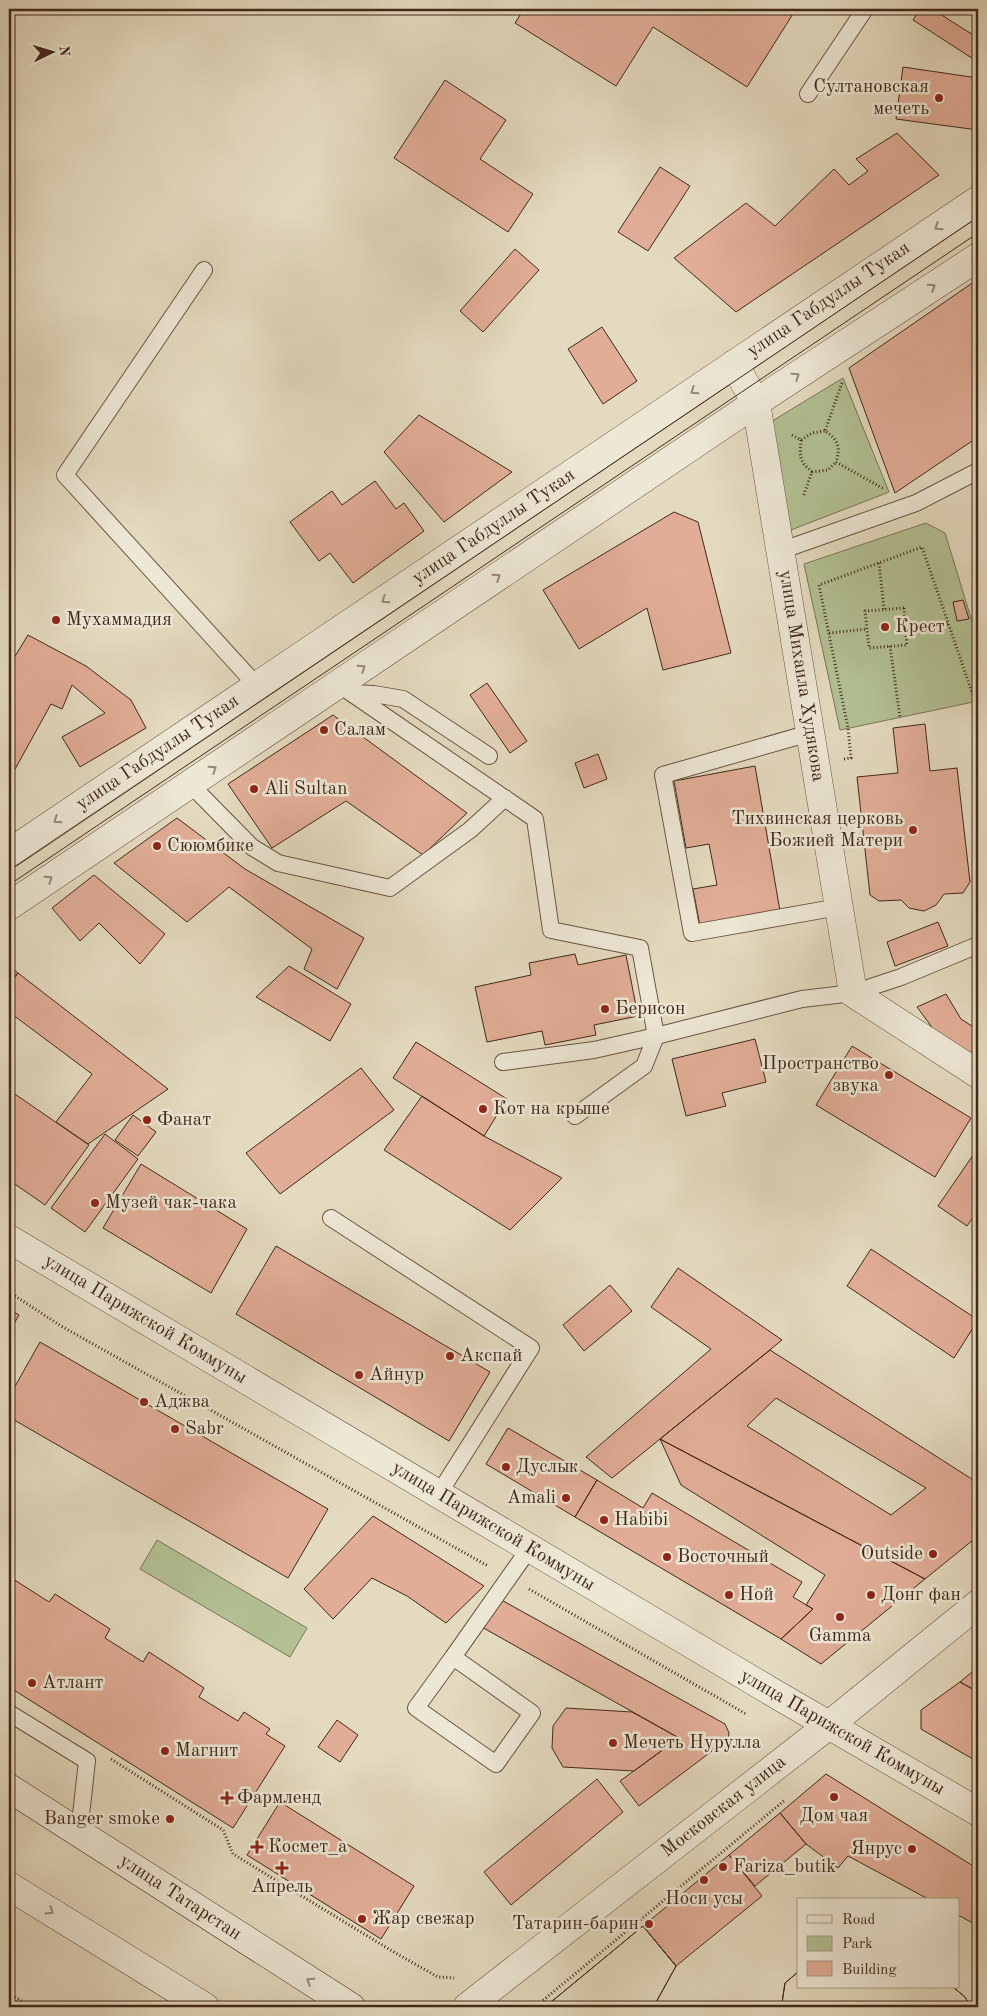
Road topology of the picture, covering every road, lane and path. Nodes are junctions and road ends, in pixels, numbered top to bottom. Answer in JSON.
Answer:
{"nodes":[{"id":1,"x":865,"y":9,"type":"edge"},
{"id":2,"x":808,"y":94,"type":"dead end"},
{"id":3,"x":978,"y":200,"type":"edge"},
{"id":4,"x":978,"y":257,"type":"edge"},
{"id":5,"x":204,"y":270,"type":"dead end"},
{"id":6,"x":734,"y":364,"type":"junction"},
{"id":7,"x":843,"y":378,"type":"dead end"},
{"id":8,"x":756,"y":403,"type":"junction"},
{"id":9,"x":785,"y":431,"type":"dead end"},
{"id":10,"x":825,"y":432,"type":"junction"},
{"id":11,"x":836,"y":462,"type":"junction"},
{"id":12,"x":978,"y":471,"type":"edge"},
{"id":13,"x":812,"y":472,"type":"dead end"},
{"id":14,"x":889,"y":492,"type":"dead end"},
{"id":15,"x":780,"y":551,"type":"junction"},
{"id":16,"x":879,"y":563,"type":"junction"},
{"id":17,"x":884,"y":609,"type":"junction"},
{"id":18,"x":949,"y":624,"type":"junction"},
{"id":19,"x":905,"y":628,"type":"junction"},
{"id":20,"x":867,"y":629,"type":"junction"},
{"id":21,"x":829,"y":633,"type":"junction"},
{"id":22,"x":890,"y":646,"type":"junction"},
{"id":23,"x":257,"y":686,"type":"junction"},
{"id":24,"x":345,"y":689,"type":"junction"},
{"id":25,"x":975,"y":701,"type":"dead end"},
{"id":26,"x":900,"y":717,"type":"dead end"},
{"id":27,"x":810,"y":732,"type":"junction"},
{"id":28,"x":489,"y":756,"type":"dead end"},
{"id":29,"x":816,"y":764,"type":"junction"},
{"id":30,"x":190,"y":784,"type":"junction"},
{"id":31,"x":505,"y":798,"type":"junction"},
{"id":32,"x":9,"y":853,"type":"edge"},
{"id":33,"x":9,"y":906,"type":"edge"},
{"id":34,"x":839,"y":907,"type":"junction"},
{"id":35,"x":978,"y":945,"type":"edge"},
{"id":36,"x":853,"y":994,"type":"junction"},
{"id":37,"x":656,"y":1036,"type":"junction"},
{"id":38,"x":503,"y":1062,"type":"dead end"},
{"id":39,"x":978,"y":1074,"type":"edge"},
{"id":40,"x":575,"y":1116,"type":"dead end"},
{"id":41,"x":331,"y":1218,"type":"dead end"},
{"id":42,"x":9,"y":1240,"type":"edge"},
{"id":43,"x":9,"y":1292,"type":"edge"},
{"id":44,"x":438,"y":1495,"type":"junction"},
{"id":45,"x":529,"y":1548,"type":"junction"},
{"id":46,"x":509,"y":1577,"type":"junction"},
{"id":47,"x":978,"y":1604,"type":"edge"},
{"id":48,"x":453,"y":1657,"type":"junction"},
{"id":49,"x":9,"y":1712,"type":"edge"},
{"id":50,"x":750,"y":1716,"type":"dead end"},
{"id":51,"x":829,"y":1725,"type":"junction"},
{"id":52,"x":108,"y":1757,"type":"dead end"},
{"id":53,"x":9,"y":1788,"type":"edge"},
{"id":54,"x":791,"y":1795,"type":"dead end"},
{"id":55,"x":978,"y":1812,"type":"edge"},
{"id":56,"x":79,"y":1833,"type":"junction"},
{"id":57,"x":9,"y":1886,"type":"edge"},
{"id":58,"x":456,"y":1978,"type":"dead end"},
{"id":59,"x":9,"y":1993,"type":"edge"},
{"id":60,"x":31,"y":2007,"type":"edge"},
{"id":61,"x":205,"y":2007,"type":"edge"},
{"id":62,"x":351,"y":2007,"type":"edge"},
{"id":63,"x":467,"y":2007,"type":"edge"},
{"id":64,"x":535,"y":2007,"type":"edge"}],
"edges":[{"from":1,"to":2,"type":"lane"},
{"from":3,"to":6,"type":"street","name":"улица Габдуллы Тукая","one_way":true},
{"from":8,"to":4,"type":"street","one_way":true},
{"from":5,"to":23,"type":"lane"},
{"from":6,"to":8,"type":"street","name":"улица Михаила Худякова"},
{"from":6,"to":23,"type":"street","name":"улица Габдуллы Тукая","one_way":true},
{"from":7,"to":10,"type":"path"},
{"from":8,"to":15,"type":"street","name":"улица Михаила Худякова"},
{"from":24,"to":8,"type":"street","one_way":true},
{"from":9,"to":10,"type":"path"},
{"from":10,"to":11,"type":"path"},
{"from":11,"to":13,"type":"path"},
{"from":11,"to":14,"type":"path"},
{"from":12,"to":15,"type":"lane"},
{"from":15,"to":27,"type":"street","name":"улица Михаила Худякова"},
{"from":16,"to":17,"type":"path"},
{"from":16,"to":18,"type":"path"},
{"from":16,"to":21,"type":"path"},
{"from":17,"to":19,"type":"path"},
{"from":17,"to":20,"type":"path"},
{"from":18,"to":19,"type":"path"},
{"from":18,"to":25,"type":"path"},
{"from":19,"to":22,"type":"path"},
{"from":20,"to":21,"type":"path"},
{"from":20,"to":22,"type":"path"},
{"from":21,"to":29,"type":"path"},
{"from":22,"to":26,"type":"path"},
{"from":23,"to":32,"type":"street","name":"улица Габдуллы Тукая","one_way":true},
{"from":24,"to":28,"type":"lane"},
{"from":30,"to":24,"type":"street","one_way":true},
{"from":24,"to":31,"type":"lane"},
{"from":27,"to":29,"type":"street","name":"улица Михаила Худякова"},
{"from":27,"to":34,"type":"lane"},
{"from":29,"to":34,"type":"street","name":"улица Михаила Худякова"},
{"from":30,"to":31,"type":"lane"},
{"from":33,"to":30,"type":"street","one_way":true},
{"from":31,"to":37,"type":"lane"},
{"from":34,"to":36,"type":"street","name":"улица Михаила Худякова"},
{"from":35,"to":36,"type":"lane"},
{"from":36,"to":37,"type":"lane"},
{"from":36,"to":39,"type":"street"},
{"from":37,"to":38,"type":"lane"},
{"from":37,"to":40,"type":"lane"},
{"from":41,"to":44,"type":"lane"},
{"from":42,"to":44,"type":"street","name":"улица Парижской Коммуны"},
{"from":43,"to":46,"type":"path"},
{"from":44,"to":45,"type":"street","name":"улица Парижской Коммуны"},
{"from":45,"to":46,"type":"lane"},
{"from":45,"to":51,"type":"street","name":"улица Парижской Коммуны"},
{"from":46,"to":48,"type":"lane"},
{"from":46,"to":50,"type":"path"},
{"from":47,"to":51,"type":"street","name":"Московская улица"},
{"from":48,"to":48,"type":"lane"},
{"from":49,"to":56,"type":"lane"},
{"from":51,"to":55,"type":"street","name":"улица Парижской Коммуны"},
{"from":51,"to":63,"type":"street","name":"Московская улица"},
{"from":52,"to":58,"type":"path"},
{"from":53,"to":56,"type":"street","name":"улица Татарстан"},
{"from":54,"to":64,"type":"path"},
{"from":62,"to":56,"type":"street","name":"улица Татарстан","one_way":true},
{"from":57,"to":61,"type":"street","one_way":true},
{"from":59,"to":60,"type":"path"}]}
